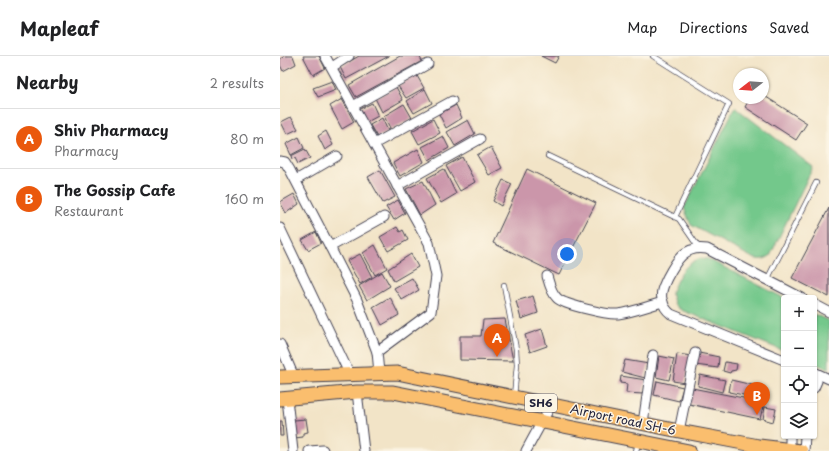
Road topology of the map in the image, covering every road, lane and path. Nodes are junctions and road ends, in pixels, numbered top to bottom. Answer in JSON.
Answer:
{"nodes":[{"id":1,"x":325,"y":56,"type":"edge"},
{"id":2,"x":349,"y":56,"type":"edge"},
{"id":3,"x":653,"y":56,"type":"edge"},
{"id":4,"x":428,"y":64,"type":"dead end"},
{"id":5,"x":332,"y":67,"type":"junction"},
{"id":6,"x":452,"y":101,"type":"dead end"},
{"id":7,"x":353,"y":106,"type":"junction"},
{"id":8,"x":480,"y":139,"type":"dead end"},
{"id":9,"x":374,"y":144,"type":"junction"},
{"id":10,"x":337,"y":156,"type":"dead end"},
{"id":11,"x":548,"y":156,"type":"dead end"},
{"id":12,"x":280,"y":161,"type":"edge"},
{"id":13,"x":296,"y":180,"type":"junction"},
{"id":14,"x":816,"y":183,"type":"dead end"},
{"id":15,"x":397,"y":186,"type":"junction"},
{"id":16,"x":384,"y":217,"type":"dead end"},
{"id":17,"x":675,"y":217,"type":"junction"},
{"id":18,"x":280,"y":228,"type":"edge"},
{"id":19,"x":284,"y":245,"type":"edge"},
{"id":20,"x":330,"y":247,"type":"junction"},
{"id":21,"x":699,"y":248,"type":"junction"},
{"id":22,"x":547,"y":276,"type":"dead end"},
{"id":23,"x":766,"y":280,"type":"junction"},
{"id":24,"x":504,"y":285,"type":"dead end"},
{"id":25,"x":796,"y":295,"type":"edge"},
{"id":26,"x":663,"y":302,"type":"junction"},
{"id":27,"x":817,"y":306,"type":"edge"},
{"id":28,"x":829,"y":312,"type":"edge"},
{"id":29,"x":280,"y":344,"type":"edge"},
{"id":30,"x":377,"y":352,"type":"junction"},
{"id":31,"x":696,"y":353,"type":"dead end"},
{"id":32,"x":653,"y":355,"type":"dead end"},
{"id":33,"x":781,"y":359,"type":"edge"},
{"id":34,"x":379,"y":373,"type":"junction"},
{"id":35,"x":817,"y":374,"type":"edge"},
{"id":36,"x":350,"y":375,"type":"junction"},
{"id":37,"x":280,"y":377,"type":"edge"},
{"id":38,"x":294,"y":377,"type":"junction"},
{"id":39,"x":829,"y":378,"type":"edge"},
{"id":40,"x":357,"y":392,"type":"junction"},
{"id":41,"x":514,"y":397,"type":"junction"},
{"id":42,"x":284,"y":399,"type":"edge"},
{"id":43,"x":551,"y":405,"type":"junction"},
{"id":44,"x":625,"y":420,"type":"junction"},
{"id":45,"x":542,"y":422,"type":"junction"},
{"id":46,"x":643,"y":423,"type":"junction"},
{"id":47,"x":679,"y":431,"type":"junction"},
{"id":48,"x":621,"y":438,"type":"junction"},
{"id":49,"x":791,"y":439,"type":"edge"},
{"id":50,"x":805,"y":439,"type":"edge"},
{"id":51,"x":637,"y":446,"type":"edge"},
{"id":52,"x":323,"y":450,"type":"dead end"},
{"id":53,"x":795,"y":450,"type":"edge"},
{"id":54,"x":293,"y":451,"type":"edge"},
{"id":55,"x":309,"y":451,"type":"edge"},
{"id":56,"x":364,"y":451,"type":"edge"},
{"id":57,"x":526,"y":451,"type":"edge"},
{"id":58,"x":689,"y":451,"type":"edge"},
{"id":59,"x":804,"y":451,"type":"edge"}],
"edges":[{"from":1,"to":5,"type":"street"},
{"from":2,"to":5,"type":"street"},
{"from":3,"to":17,"type":"lane"},
{"from":4,"to":7,"type":"street"},
{"from":5,"to":7,"type":"street"},
{"from":6,"to":9,"type":"street"},
{"from":7,"to":9,"type":"street"},
{"from":8,"to":15,"type":"street"},
{"from":9,"to":15,"type":"street"},
{"from":10,"to":13,"type":"street"},
{"from":11,"to":17,"type":"lane"},
{"from":12,"to":13,"type":"street"},
{"from":13,"to":20,"type":"street"},
{"from":14,"to":23,"type":"lane"},
{"from":15,"to":30,"type":"street"},
{"from":16,"to":20,"type":"street"},
{"from":17,"to":21,"type":"lane"},
{"from":18,"to":19,"type":"street"},
{"from":19,"to":36,"type":"street"},
{"from":20,"to":30,"type":"street"},
{"from":21,"to":23,"type":"street"},
{"from":21,"to":26,"type":"street"},
{"from":22,"to":26,"type":"street"},
{"from":23,"to":25,"type":"street"},
{"from":24,"to":41,"type":"lane"},
{"from":26,"to":33,"type":"street"},
{"from":27,"to":28,"type":"street"},
{"from":29,"to":38,"type":"street"},
{"from":30,"to":34,"type":"street"},
{"from":31,"to":47,"type":"street"},
{"from":32,"to":46,"type":"street"},
{"from":34,"to":36,"type":"main road","name":"Airport road SH-6","number":"SH6"},
{"from":34,"to":41,"type":"main road","name":"Airport road SH-6","number":"SH6"},
{"from":35,"to":39,"type":"street"},
{"from":36,"to":38,"type":"main road","name":"Airport road SH-6","number":"SH6"},
{"from":37,"to":38,"type":"main road","name":"Airport road SH-6","number":"SH6"},
{"from":40,"to":42,"type":"main road","number":"SH6"},
{"from":40,"to":45,"type":"main road","number":"SH6"},
{"from":40,"to":56,"type":"street"},
{"from":41,"to":43,"type":"main road","name":"Airport road SH-6","number":"SH6"},
{"from":42,"to":54,"type":"street"},
{"from":43,"to":44,"type":"main road","name":"Airport road SH-6","number":"SH6"},
{"from":43,"to":45,"type":"street"},
{"from":44,"to":46,"type":"main road","name":"Airport road SH-6","number":"SH6"},
{"from":44,"to":48,"type":"main road"},
{"from":45,"to":48,"type":"main road","number":"SH6"},
{"from":45,"to":57,"type":"street"},
{"from":46,"to":47,"type":"main road","name":"Airport road SH-6","number":"SH6"},
{"from":47,"to":53,"type":"main road","name":"Airport road SH-6","number":"SH6"},
{"from":48,"to":51,"type":"main road","number":"SH6"},
{"from":49,"to":53,"type":"street"},
{"from":50,"to":59,"type":"street"},
{"from":51,"to":58,"type":"main road","number":"SH6"},
{"from":52,"to":55,"type":"street"}]}
